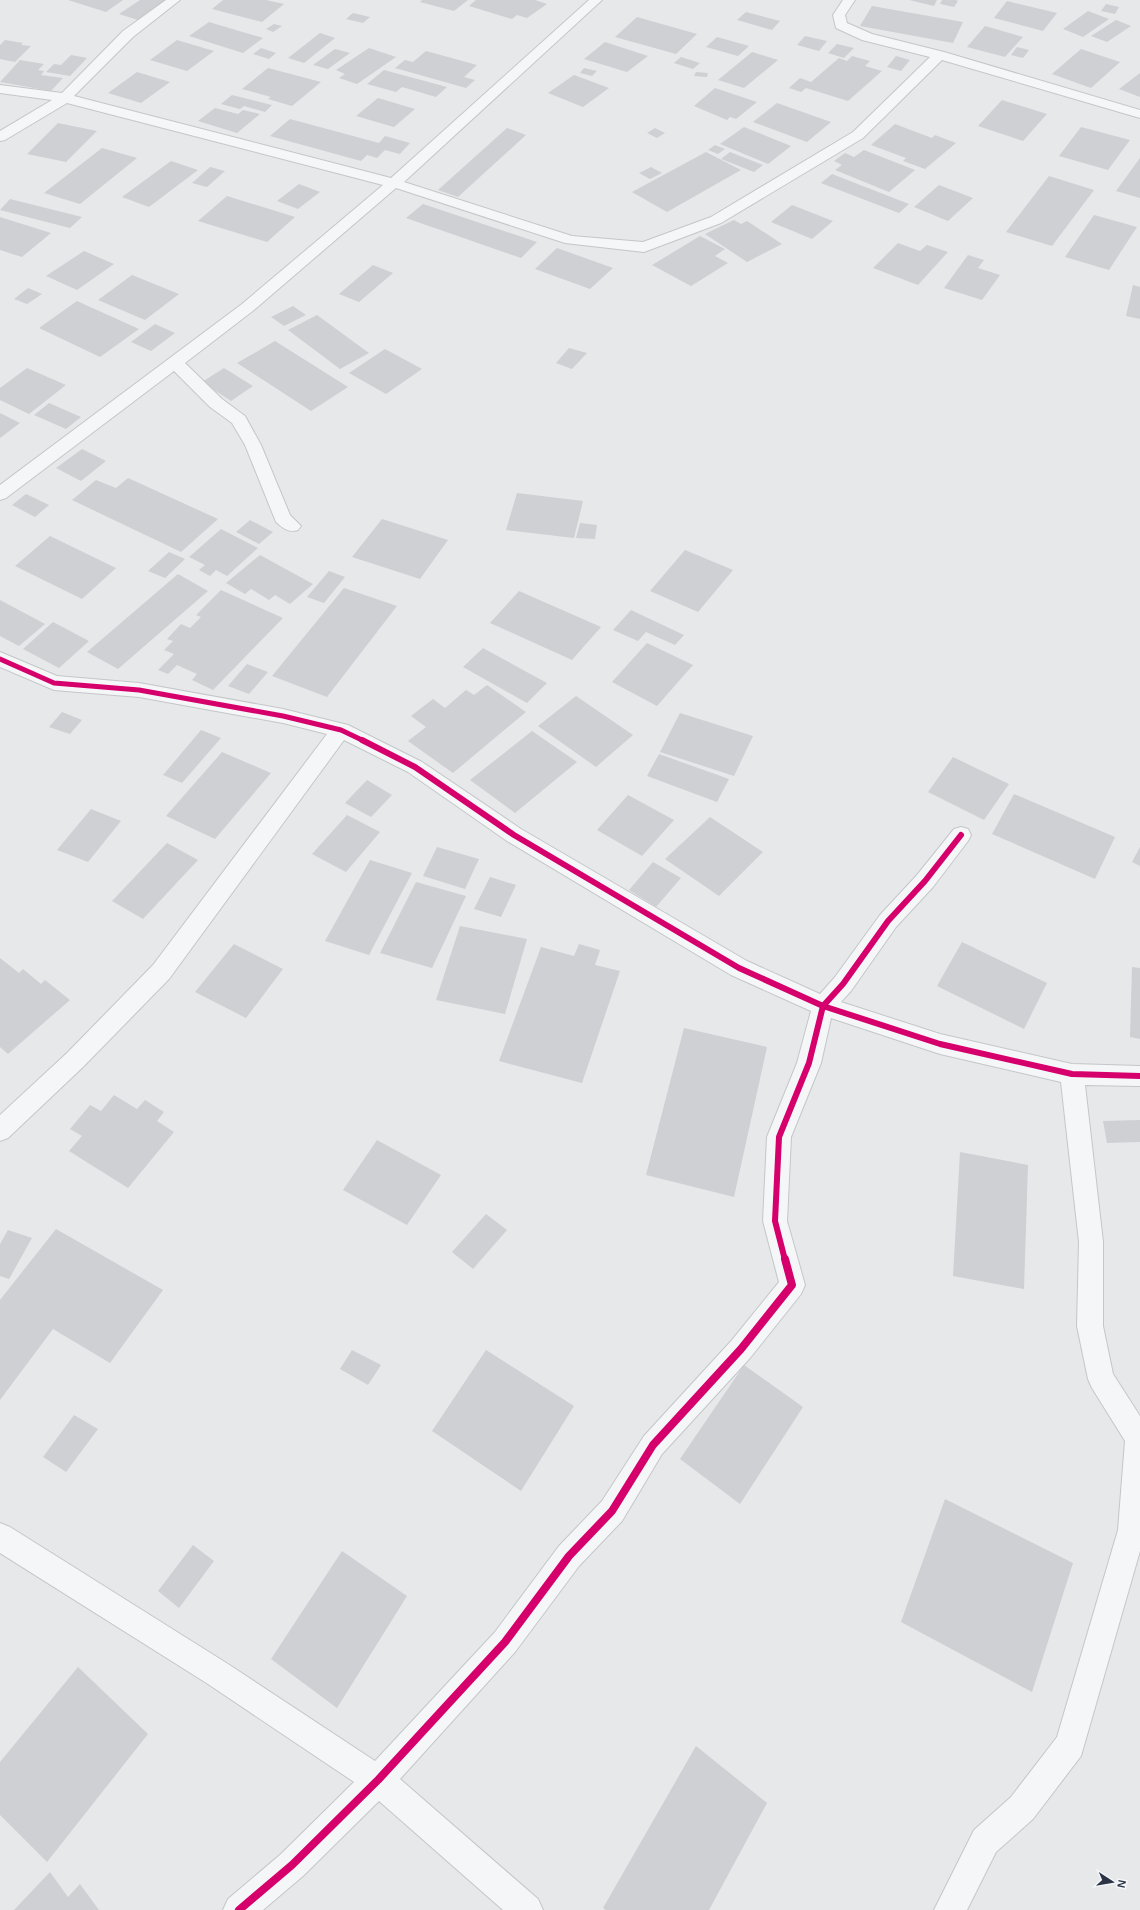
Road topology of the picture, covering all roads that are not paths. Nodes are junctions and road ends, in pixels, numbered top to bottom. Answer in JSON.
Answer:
{"nodes":[{"id":1,"x":174,"y":0,"type":"edge"},
{"id":2,"x":596,"y":0,"type":"edge"},
{"id":3,"x":849,"y":0,"type":"edge"},
{"id":4,"x":939,"y":54,"type":"junction"},
{"id":5,"x":0,"y":89,"type":"edge"},
{"id":6,"x":65,"y":98,"type":"junction"},
{"id":7,"x":1140,"y":114,"type":"edge"},
{"id":8,"x":0,"y":137,"type":"edge"},
{"id":9,"x":394,"y":183,"type":"junction"},
{"id":10,"x":176,"y":362,"type":"junction"},
{"id":11,"x":0,"y":494,"type":"edge"},
{"id":12,"x":292,"y":526,"type":"dead end"},
{"id":13,"x":0,"y":659,"type":"edge"},
{"id":14,"x":341,"y":730,"type":"junction"},
{"id":15,"x":961,"y":835,"type":"dead end"},
{"id":16,"x":823,"y":1006,"type":"junction"},
{"id":17,"x":1072,"y":1074,"type":"junction"},
{"id":18,"x":1140,"y":1076,"type":"edge"},
{"id":19,"x":0,"y":1130,"type":"edge"},
{"id":20,"x":0,"y":1537,"type":"edge"},
{"id":21,"x":378,"y":1780,"type":"junction"},
{"id":22,"x":239,"y":1910,"type":"edge"},
{"id":23,"x":528,"y":1910,"type":"edge"},
{"id":24,"x":950,"y":1910,"type":"edge"}],
"edges":[{"from":1,"to":6,"type":"street"},
{"from":2,"to":9,"type":"street"},
{"from":3,"to":4,"type":"street"},
{"from":4,"to":7,"type":"street"},
{"from":4,"to":9,"type":"street"},
{"from":5,"to":6,"type":"street"},
{"from":6,"to":8,"type":"street"},
{"from":6,"to":9,"type":"street"},
{"from":9,"to":10,"type":"street"},
{"from":10,"to":11,"type":"street"},
{"from":10,"to":12,"type":"street"},
{"from":13,"to":14,"type":"street"},
{"from":14,"to":16,"type":"street"},
{"from":14,"to":19,"type":"street"},
{"from":15,"to":16,"type":"street"},
{"from":16,"to":17,"type":"street"},
{"from":16,"to":21,"type":"street"},
{"from":17,"to":18,"type":"street"},
{"from":17,"to":24,"type":"street"},
{"from":20,"to":21,"type":"street"},
{"from":21,"to":22,"type":"street"},
{"from":21,"to":23,"type":"street"}]}
